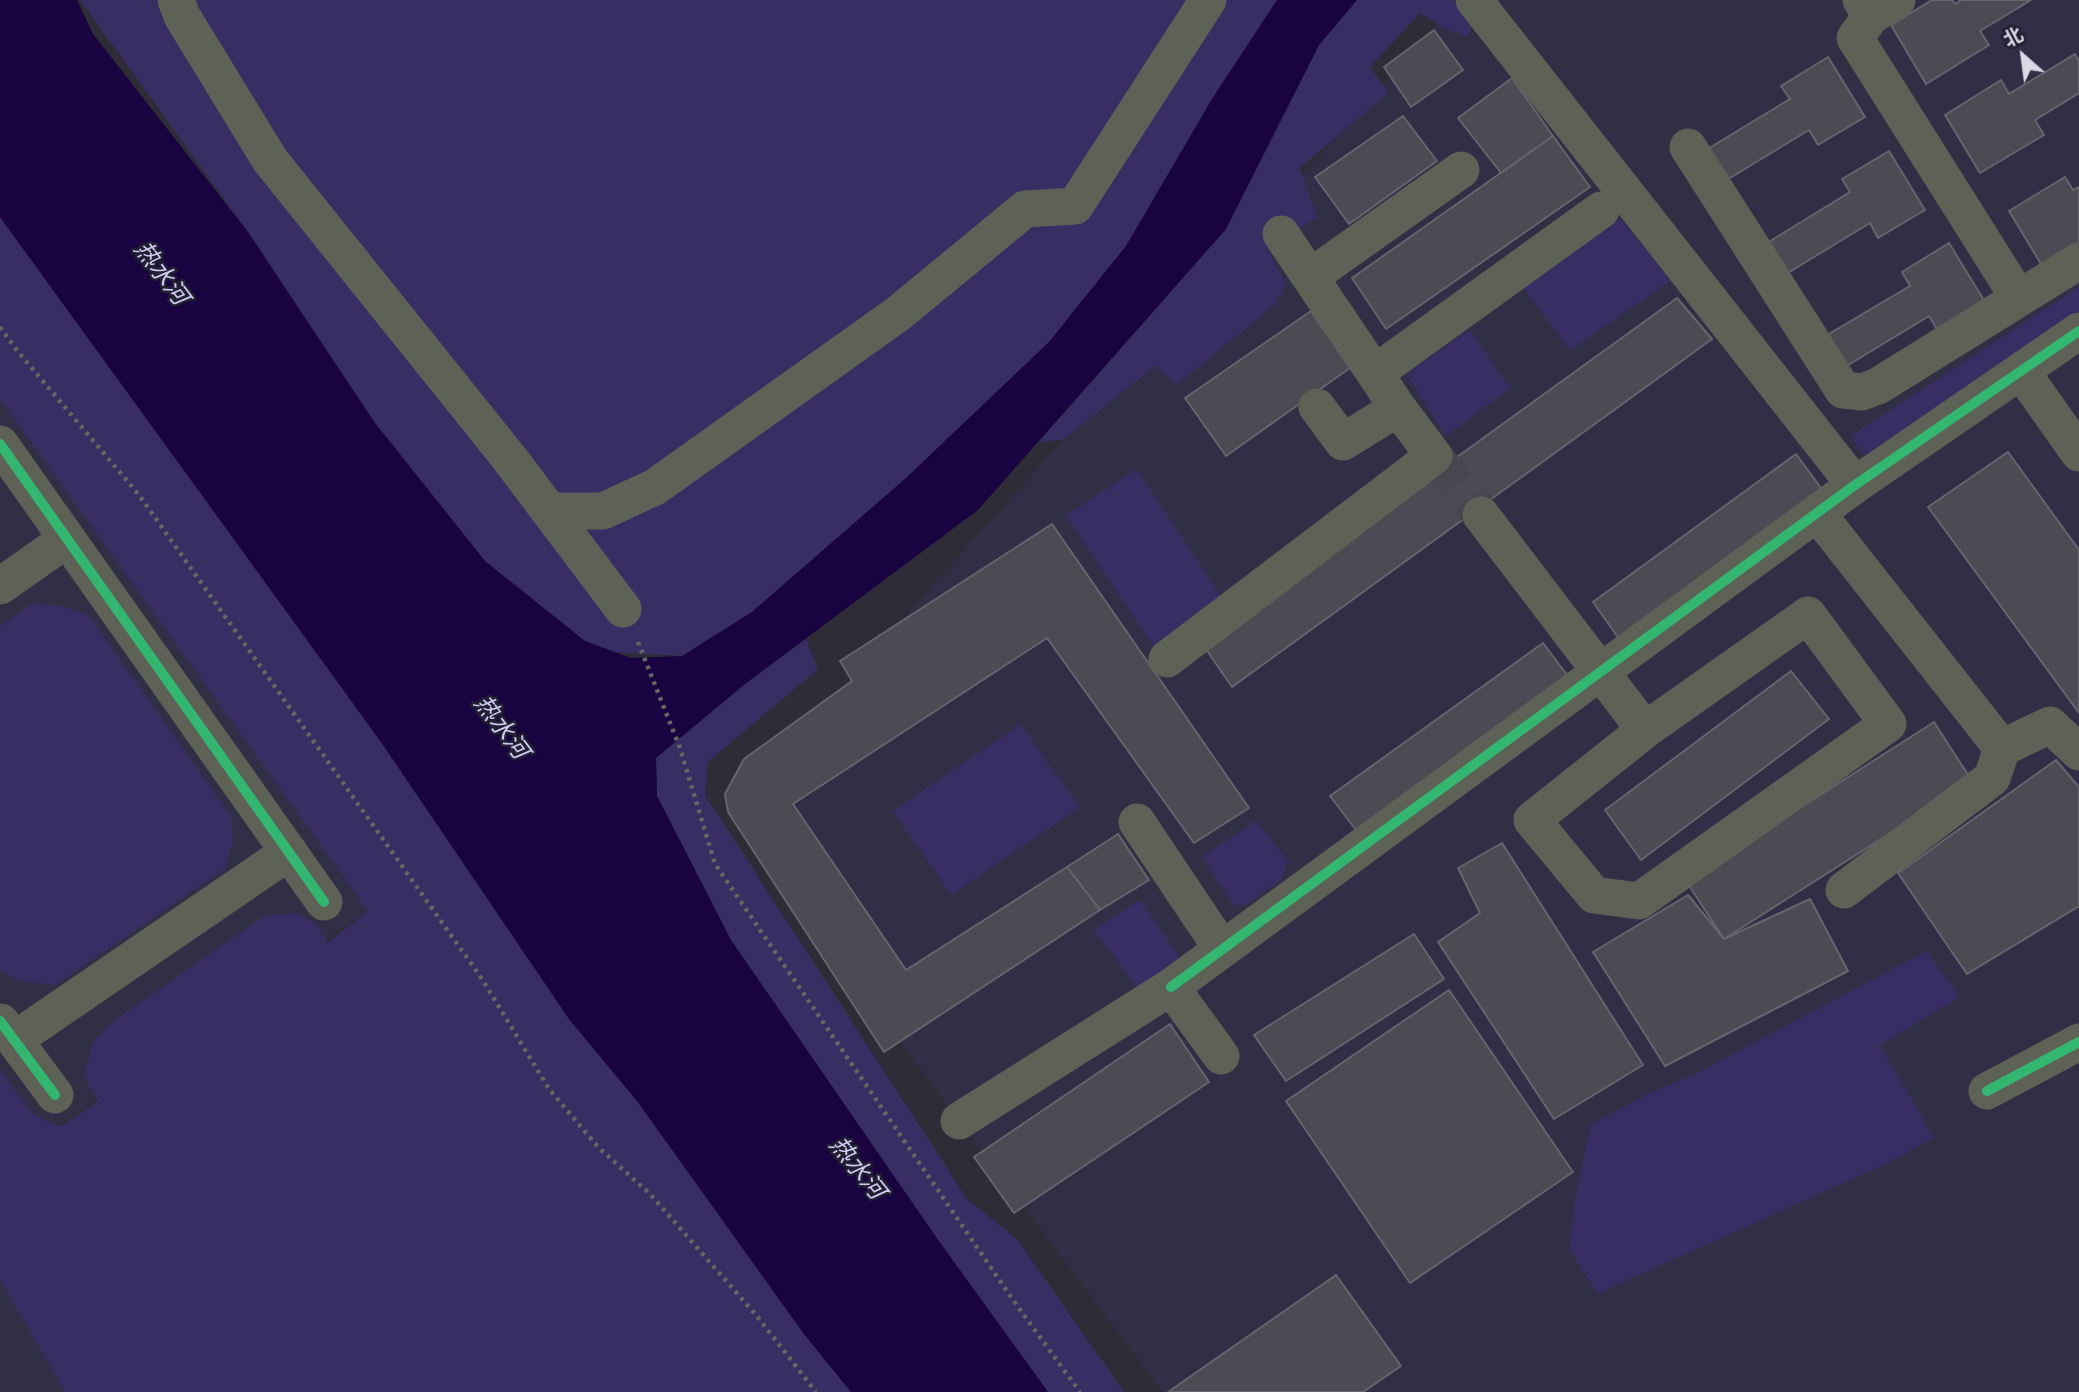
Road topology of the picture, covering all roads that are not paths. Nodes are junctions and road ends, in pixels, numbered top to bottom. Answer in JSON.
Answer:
{"nodes":[{"id":1,"x":176,"y":0,"type":"edge"},
{"id":2,"x":1208,"y":0,"type":"edge"},
{"id":3,"x":1474,"y":0,"type":"edge"},
{"id":4,"x":1876,"y":5,"type":"edge"},
{"id":5,"x":1688,"y":147,"type":"dead end"},
{"id":6,"x":1461,"y":170,"type":"dead end"},
{"id":7,"x":1601,"y":210,"type":"dead end"},
{"id":8,"x":1281,"y":234,"type":"dead end"},
{"id":9,"x":2079,"y":261,"type":"edge"},
{"id":10,"x":1310,"y":277,"type":"junction"},
{"id":11,"x":2018,"y":297,"type":"junction"},
{"id":12,"x":2079,"y":331,"type":"edge"},
{"id":13,"x":2021,"y":371,"type":"junction"},
{"id":14,"x":1375,"y":373,"type":"junction"},
{"id":15,"x":1317,"y":407,"type":"dead end"},
{"id":16,"x":1398,"y":408,"type":"junction"},
{"id":17,"x":0,"y":444,"type":"edge"},
{"id":18,"x":2079,"y":453,"type":"edge"},
{"id":19,"x":1856,"y":485,"type":"junction"},
{"id":20,"x":550,"y":511,"type":"junction"},
{"id":21,"x":1817,"y":513,"type":"junction"},
{"id":22,"x":1481,"y":515,"type":"tunnel mouth"},
{"id":23,"x":67,"y":539,"type":"junction"},
{"id":24,"x":0,"y":586,"type":"edge"},
{"id":25,"x":630,"y":623,"type":"road end"},
{"id":26,"x":1167,"y":659,"type":"dead end"},
{"id":27,"x":1600,"y":672,"type":"junction"},
{"id":28,"x":1645,"y":730,"type":"junction"},
{"id":29,"x":2002,"y":748,"type":"junction"},
{"id":30,"x":2079,"y":752,"type":"edge"},
{"id":31,"x":1137,"y":822,"type":"dead end"},
{"id":32,"x":289,"y":852,"type":"junction"},
{"id":33,"x":1844,"y":890,"type":"dead end"},
{"id":34,"x":324,"y":902,"type":"dead end"},
{"id":35,"x":1223,"y":949,"type":"junction"},
{"id":36,"x":1171,"y":987,"type":"junction"},
{"id":37,"x":7,"y":1030,"type":"edge"},
{"id":38,"x":2079,"y":1042,"type":"edge"},
{"id":39,"x":1221,"y":1056,"type":"dead end"},
{"id":40,"x":1987,"y":1091,"type":"dead end"},
{"id":41,"x":55,"y":1095,"type":"dead end"},
{"id":42,"x":959,"y":1121,"type":"dead end"}],
"edges":[{"from":1,"to":20,"type":"street"},
{"from":2,"to":20,"type":"street"},
{"from":3,"to":19,"type":"street"},
{"from":4,"to":11,"type":"street"},
{"from":5,"to":11,"type":"street"},
{"from":6,"to":10,"type":"street"},
{"from":7,"to":14,"type":"street"},
{"from":8,"to":10,"type":"street"},
{"from":9,"to":11,"type":"street"},
{"from":10,"to":14,"type":"street"},
{"from":12,"to":13,"type":"street"},
{"from":13,"to":18,"type":"street"},
{"from":13,"to":19,"type":"street"},
{"from":14,"to":16,"type":"street"},
{"from":15,"to":16,"type":"street"},
{"from":16,"to":26,"type":"street"},
{"from":17,"to":23,"type":"street"},
{"from":19,"to":21,"type":"street"},
{"from":20,"to":25,"type":"street"},
{"from":21,"to":27,"type":"street"},
{"from":21,"to":29,"type":"street"},
{"from":22,"to":27,"type":"street"},
{"from":23,"to":24,"type":"street"},
{"from":23,"to":32,"type":"street"},
{"from":27,"to":28,"type":"street"},
{"from":27,"to":35,"type":"street"},
{"from":28,"to":28,"type":"street"},
{"from":29,"to":30,"type":"street"},
{"from":29,"to":33,"type":"street"},
{"from":31,"to":35,"type":"street"},
{"from":32,"to":34,"type":"street"},
{"from":32,"to":37,"type":"street"},
{"from":35,"to":36,"type":"street"},
{"from":36,"to":39,"type":"street"},
{"from":36,"to":42,"type":"street"},
{"from":37,"to":41,"type":"street"},
{"from":38,"to":40,"type":"street"}]}
